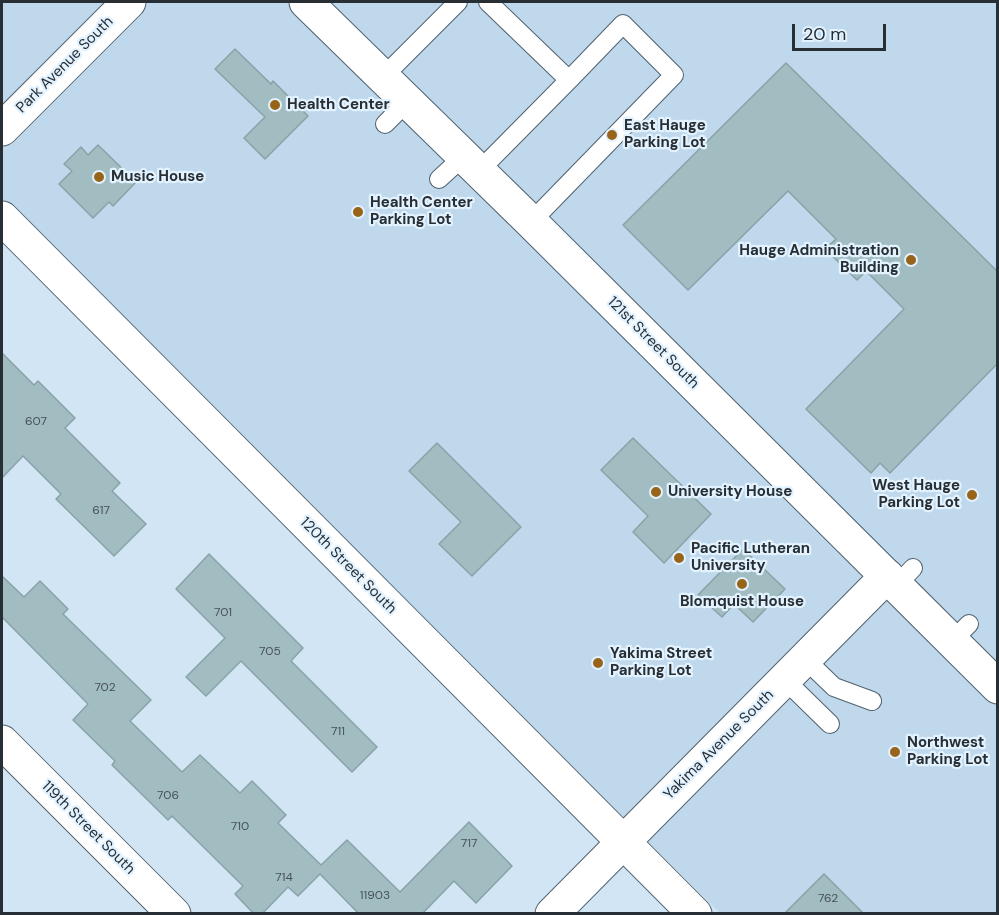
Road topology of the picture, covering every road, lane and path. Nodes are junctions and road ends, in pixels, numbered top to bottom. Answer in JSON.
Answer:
{"nodes":[{"id":1,"x":129,"y":2,"type":"edge"},
{"id":2,"x":306,"y":2,"type":"edge"},
{"id":3,"x":458,"y":2,"type":"edge"},
{"id":4,"x":488,"y":2,"type":"edge"},
{"id":5,"x":383,"y":77,"type":"junction"},
{"id":6,"x":569,"y":80,"type":"junction"},
{"id":7,"x":408,"y":101,"type":"junction"},
{"id":8,"x":385,"y":124,"type":"dead end"},
{"id":9,"x":2,"y":129,"type":"edge"},
{"id":10,"x":471,"y":163,"type":"junction"},
{"id":11,"x":439,"y":179,"type":"dead end"},
{"id":12,"x":542,"y":210,"type":"junction"},
{"id":13,"x":2,"y":218,"type":"edge"},
{"id":14,"x":899,"y":576,"type":"junction"},
{"id":15,"x":795,"y":669,"type":"junction"},
{"id":16,"x":998,"y":687,"type":"edge"},
{"id":17,"x":872,"y":701,"type":"dead end"},
{"id":18,"x":830,"y":724,"type":"dead end"},
{"id":19,"x":2,"y":742,"type":"edge"},
{"id":20,"x":623,"y":842,"type":"junction"},
{"id":21,"x":174,"y":914,"type":"edge"},
{"id":22,"x":552,"y":914,"type":"edge"},
{"id":23,"x":695,"y":914,"type":"edge"}],
"edges":[{"from":1,"to":9,"type":"street","name":"Park Avenue South"},
{"from":2,"to":5,"type":"street","name":"121st Street South"},
{"from":3,"to":5,"type":"lane"},
{"from":4,"to":6,"type":"lane"},
{"from":5,"to":7,"type":"street","name":"121st Street South"},
{"from":6,"to":10,"type":"lane"},
{"from":6,"to":12,"type":"lane"},
{"from":7,"to":8,"type":"lane"},
{"from":7,"to":10,"type":"street","name":"121st Street South"},
{"from":10,"to":11,"type":"lane"},
{"from":10,"to":12,"type":"street","name":"121st Street South"},
{"from":12,"to":14,"type":"street","name":"121st Street South"},
{"from":13,"to":20,"type":"street","name":"120th Street South"},
{"from":14,"to":15,"type":"street","name":"Yakima Avenue South"},
{"from":14,"to":16,"type":"street","name":"121st Street South"},
{"from":15,"to":17,"type":"lane"},
{"from":15,"to":18,"type":"lane"},
{"from":15,"to":20,"type":"street","name":"Yakima Avenue South"},
{"from":19,"to":21,"type":"street","name":"119th Street South"},
{"from":20,"to":22,"type":"street","name":"Yakima Avenue South"},
{"from":20,"to":23,"type":"street","name":"120th Street South"}]}
